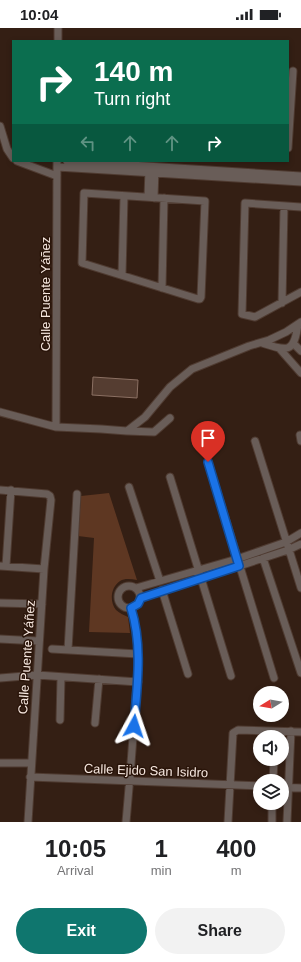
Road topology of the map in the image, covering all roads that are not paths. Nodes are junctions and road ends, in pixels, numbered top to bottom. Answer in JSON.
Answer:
{"nodes":[{"id":1,"x":58,"y":28,"type":"edge"},
{"id":2,"x":58,"y":40,"type":"edge"},
{"id":3,"x":301,"y":71,"type":"edge"},
{"id":4,"x":290,"y":74,"type":"edge"},
{"id":5,"x":301,"y":77,"type":"edge"},
{"id":6,"x":289,"y":111,"type":"edge"},
{"id":7,"x":0,"y":126,"type":"edge"},
{"id":8,"x":12,"y":157,"type":"edge"},
{"id":9,"x":20,"y":162,"type":"edge"},
{"id":10,"x":76,"y":162,"type":"edge"},
{"id":11,"x":57,"y":164,"type":"edge"},
{"id":12,"x":152,"y":170,"type":"junction"},
{"id":13,"x":57,"y":176,"type":"junction"},
{"id":14,"x":301,"y":176,"type":"edge"},
{"id":15,"x":301,"y":182,"type":"edge"},
{"id":16,"x":124,"y":196,"type":"junction"},
{"id":17,"x":151,"y":197,"type":"junction"},
{"id":18,"x":164,"y":198,"type":"junction"},
{"id":19,"x":284,"y":206,"type":"junction"},
{"id":20,"x":301,"y":207,"type":"edge"},
{"id":21,"x":122,"y":275,"type":"junction"},
{"id":22,"x":162,"y":288,"type":"junction"},
{"id":23,"x":301,"y":292,"type":"edge"},
{"id":24,"x":282,"y":303,"type":"junction"},
{"id":25,"x":300,"y":323,"type":"edge"},
{"id":26,"x":262,"y":343,"type":"junction"},
{"id":27,"x":294,"y":344,"type":"junction"},
{"id":28,"x":279,"y":348,"type":"junction"},
{"id":29,"x":301,"y":351,"type":"edge"},
{"id":30,"x":301,"y":373,"type":"edge"},
{"id":31,"x":0,"y":412,"type":"edge"},
{"id":32,"x":170,"y":418,"type":"dead end"},
{"id":33,"x":56,"y":427,"type":"junction"},
{"id":34,"x":127,"y":432,"type":"junction"},
{"id":35,"x":256,"y":441,"type":"dead end"},
{"id":36,"x":208,"y":462,"type":"dead end"},
{"id":37,"x":170,"y":477,"type":"dead end"},
{"id":38,"x":129,"y":487,"type":"dead end"},
{"id":39,"x":0,"y":490,"type":"edge"},
{"id":40,"x":11,"y":490,"type":"junction"},
{"id":41,"x":77,"y":494,"type":"dead end"},
{"id":42,"x":301,"y":534,"type":"edge"},
{"id":43,"x":286,"y":542,"type":"junction"},
{"id":44,"x":301,"y":544,"type":"edge"},
{"id":45,"x":288,"y":550,"type":"junction"},
{"id":46,"x":263,"y":558,"type":"junction"},
{"id":47,"x":238,"y":562,"type":"junction"},
{"id":48,"x":3,"y":566,"type":"edge"},
{"id":49,"x":44,"y":569,"type":"junction"},
{"id":50,"x":198,"y":569,"type":"junction"},
{"id":51,"x":299,"y":575,"type":"edge"},
{"id":52,"x":201,"y":578,"type":"junction"},
{"id":53,"x":160,"y":581,"type":"junction"},
{"id":54,"x":136,"y":588,"type":"junction"},
{"id":55,"x":301,"y":588,"type":"edge"},
{"id":56,"x":162,"y":590,"type":"junction"},
{"id":57,"x":141,"y":598,"type":"junction"},
{"id":58,"x":0,"y":603,"type":"edge"},
{"id":59,"x":42,"y":604,"type":"junction"},
{"id":60,"x":131,"y":608,"type":"junction"},
{"id":61,"x":0,"y":638,"type":"edge"},
{"id":62,"x":39,"y":641,"type":"junction"},
{"id":63,"x":52,"y":649,"type":"dead end"},
{"id":64,"x":68,"y":650,"type":"junction"},
{"id":65,"x":138,"y":654,"type":"junction"},
{"id":66,"x":300,"y":673,"type":"edge"},
{"id":67,"x":188,"y":674,"type":"dead end"},
{"id":68,"x":37,"y":675,"type":"junction"},
{"id":69,"x":231,"y":676,"type":"dead end"},
{"id":70,"x":61,"y":677,"type":"junction"},
{"id":71,"x":0,"y":678,"type":"edge"},
{"id":72,"x":274,"y":678,"type":"dead end"},
{"id":73,"x":99,"y":679,"type":"junction"},
{"id":74,"x":138,"y":682,"type":"junction"},
{"id":75,"x":60,"y":720,"type":"dead end"},
{"id":76,"x":95,"y":723,"type":"dead end"},
{"id":77,"x":291,"y":731,"type":"joint"},
{"id":78,"x":253,"y":732,"type":"edge"},
{"id":79,"x":301,"y":732,"type":"edge"},
{"id":80,"x":0,"y":763,"type":"edge"},
{"id":81,"x":31,"y":763,"type":"junction"},
{"id":82,"x":286,"y":774,"type":"edge"},
{"id":83,"x":30,"y":777,"type":"junction"},
{"id":84,"x":130,"y":782,"type":"junction"},
{"id":85,"x":230,"y":785,"type":"junction"},
{"id":86,"x":253,"y":786,"type":"edge"},
{"id":87,"x":289,"y":787,"type":"edge"},
{"id":88,"x":301,"y":788,"type":"edge"},
{"id":89,"x":272,"y":810,"type":"edge"},
{"id":90,"x":286,"y":810,"type":"edge"},
{"id":91,"x":28,"y":822,"type":"edge"},
{"id":92,"x":126,"y":822,"type":"edge"},
{"id":93,"x":228,"y":822,"type":"edge"},
{"id":94,"x":272,"y":822,"type":"edge"},
{"id":95,"x":287,"y":822,"type":"edge"}],
"edges":[{"from":1,"to":2,"type":"street"},
{"from":3,"to":4,"type":"street"},
{"from":4,"to":5,"type":"street"},
{"from":4,"to":6,"type":"street"},
{"from":7,"to":8,"type":"street"},
{"from":9,"to":13,"type":"street"},
{"from":10,"to":12,"type":"street"},
{"from":11,"to":12,"type":"street"},
{"from":11,"to":13,"type":"street","name":"Calle Puente Yáñez"},
{"from":12,"to":14,"type":"street"},
{"from":12,"to":15,"type":"street"},
{"from":12,"to":17,"type":"street"},
{"from":13,"to":33,"type":"street","name":"Calle Puente Yáñez"},
{"from":16,"to":17,"type":"street"},
{"from":16,"to":21,"type":"street"},
{"from":16,"to":21,"type":"street"},
{"from":17,"to":18,"type":"street"},
{"from":18,"to":22,"type":"street"},
{"from":18,"to":22,"type":"street"},
{"from":19,"to":20,"type":"street"},
{"from":19,"to":24,"type":"street"},
{"from":19,"to":24,"type":"street"},
{"from":21,"to":22,"type":"street"},
{"from":23,"to":24,"type":"street"},
{"from":25,"to":26,"type":"street"},
{"from":25,"to":27,"type":"street"},
{"from":26,"to":28,"type":"street"},
{"from":26,"to":34,"type":"street"},
{"from":27,"to":28,"type":"street"},
{"from":27,"to":29,"type":"street"},
{"from":28,"to":30,"type":"street"},
{"from":31,"to":33,"type":"street"},
{"from":32,"to":34,"type":"street"},
{"from":33,"to":34,"type":"street"},
{"from":35,"to":43,"type":"street"},
{"from":36,"to":47,"type":"street"},
{"from":37,"to":50,"type":"street"},
{"from":38,"to":53,"type":"street"},
{"from":39,"to":40,"type":"street"},
{"from":40,"to":48,"type":"street"},
{"from":40,"to":49,"type":"street","name":"Calle Puente Yáñez"},
{"from":41,"to":64,"type":"street"},
{"from":42,"to":43,"type":"street"},
{"from":43,"to":45,"type":"street"},
{"from":43,"to":47,"type":"street"},
{"from":44,"to":45,"type":"street"},
{"from":45,"to":46,"type":"street"},
{"from":45,"to":51,"type":"street"},
{"from":46,"to":47,"type":"street"},
{"from":46,"to":66,"type":"street"},
{"from":47,"to":50,"type":"street"},
{"from":47,"to":52,"type":"street"},
{"from":47,"to":72,"type":"street"},
{"from":48,"to":49,"type":"street"},
{"from":49,"to":59,"type":"street","name":"Calle Puente Yáñez"},
{"from":50,"to":52,"type":"street"},
{"from":50,"to":53,"type":"street"},
{"from":51,"to":55,"type":"street"},
{"from":52,"to":56,"type":"street"},
{"from":52,"to":69,"type":"street"},
{"from":53,"to":54,"type":"street"},
{"from":54,"to":57,"type":"street"},
{"from":54,"to":60,"type":"street"},
{"from":56,"to":57,"type":"street"},
{"from":56,"to":67,"type":"street"},
{"from":57,"to":60,"type":"street"},
{"from":58,"to":59,"type":"street"},
{"from":59,"to":62,"type":"street","name":"Calle Puente Yáñez"},
{"from":60,"to":65,"type":"street"},
{"from":61,"to":62,"type":"street"},
{"from":62,"to":68,"type":"street","name":"Calle Puente Yáñez"},
{"from":63,"to":64,"type":"street"},
{"from":64,"to":65,"type":"street"},
{"from":65,"to":74,"type":"street"},
{"from":68,"to":70,"type":"street"},
{"from":68,"to":71,"type":"street"},
{"from":68,"to":81,"type":"street","name":"Calle Puente Yáñez"},
{"from":70,"to":73,"type":"street"},
{"from":70,"to":75,"type":"street"},
{"from":73,"to":74,"type":"street"},
{"from":73,"to":76,"type":"street"},
{"from":74,"to":84,"type":"street"},
{"from":77,"to":79,"type":"street"},
{"from":77,"to":82,"type":"street"},
{"from":78,"to":85,"type":"street"},
{"from":80,"to":81,"type":"street"},
{"from":81,"to":83,"type":"street","name":"Calle Puente Yáñez"},
{"from":83,"to":84,"type":"street","name":"Calle Ejido San Isidro"},
{"from":83,"to":91,"type":"street","name":"Calle Puente Yáñez"},
{"from":84,"to":85,"type":"street","name":"Calle Ejido San Isidro"},
{"from":84,"to":92,"type":"street"},
{"from":85,"to":86,"type":"street","name":"Calle Ejido San Isidro"},
{"from":85,"to":93,"type":"street"},
{"from":87,"to":88,"type":"street"},
{"from":89,"to":94,"type":"street"},
{"from":90,"to":95,"type":"street"}]}
